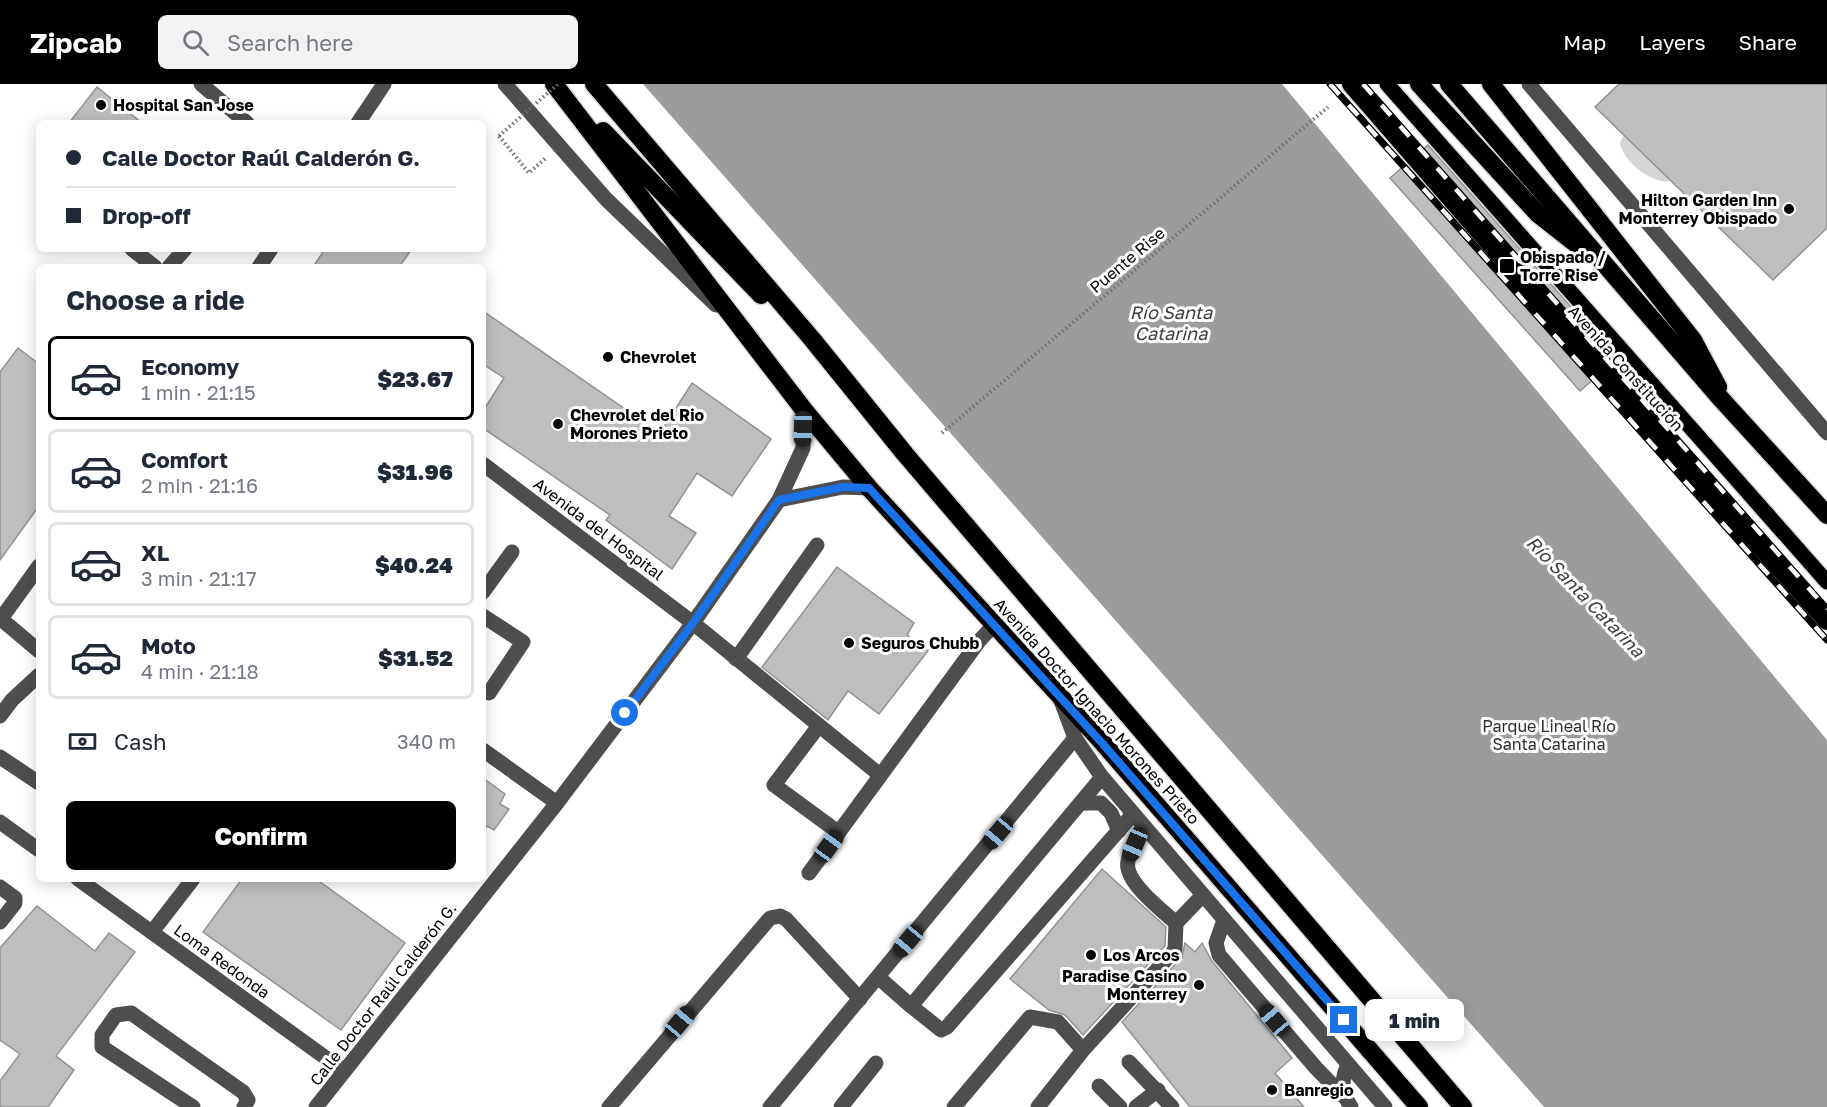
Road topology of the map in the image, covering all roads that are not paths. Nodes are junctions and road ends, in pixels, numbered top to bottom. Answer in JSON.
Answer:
{"nodes":[{"id":1,"x":201,"y":84,"type":"edge"},
{"id":2,"x":384,"y":84,"type":"edge"},
{"id":3,"x":505,"y":84,"type":"edge"},
{"id":4,"x":556,"y":84,"type":"edge"},
{"id":5,"x":594,"y":84,"type":"edge"},
{"id":6,"x":1351,"y":84,"type":"edge"},
{"id":7,"x":1387,"y":84,"type":"edge"},
{"id":8,"x":1419,"y":84,"type":"edge"},
{"id":9,"x":1449,"y":84,"type":"edge"},
{"id":10,"x":1491,"y":84,"type":"edge"},
{"id":11,"x":1529,"y":84,"type":"edge"},
{"id":12,"x":243,"y":120,"type":"edge"},
{"id":13,"x":359,"y":120,"type":"edge"},
{"id":14,"x":136,"y":252,"type":"edge"},
{"id":15,"x":182,"y":252,"type":"edge"},
{"id":16,"x":1599,"y":259,"type":"junction"},
{"id":17,"x":150,"y":264,"type":"edge"},
{"id":18,"x":172,"y":264,"type":"edge"},
{"id":19,"x":750,"y":338,"type":"junction"},
{"id":20,"x":812,"y":339,"type":"junction"},
{"id":21,"x":1722,"y":400,"type":"junction"},
{"id":22,"x":804,"y":410,"type":"junction"},
{"id":23,"x":1827,"y":433,"type":"edge"},
{"id":24,"x":486,"y":466,"type":"edge"},
{"id":25,"x":869,"y":488,"type":"junction"},
{"id":26,"x":779,"y":500,"type":"junction"},
{"id":27,"x":1826,"y":513,"type":"edge"},
{"id":28,"x":818,"y":545,"type":"dead end"},
{"id":29,"x":512,"y":552,"type":"dead end"},
{"id":30,"x":36,"y":577,"type":"edge"},
{"id":31,"x":1827,"y":582,"type":"edge"},
{"id":32,"x":486,"y":588,"type":"edge"},
{"id":33,"x":486,"y":618,"type":"edge"},
{"id":34,"x":0,"y":619,"type":"edge"},
{"id":35,"x":1827,"y":621,"type":"edge"},
{"id":36,"x":693,"y":623,"type":"junction"},
{"id":37,"x":993,"y":626,"type":"junction"},
{"id":38,"x":36,"y":649,"type":"edge"},
{"id":39,"x":736,"y":659,"type":"junction"},
{"id":40,"x":36,"y":678,"type":"edge"},
{"id":41,"x":489,"y":693,"type":"dead end"},
{"id":42,"x":1060,"y":698,"type":"junction"},
{"id":43,"x":1,"y":714,"type":"edge"},
{"id":44,"x":818,"y":727,"type":"junction"},
{"id":45,"x":1078,"y":744,"type":"junction"},
{"id":46,"x":486,"y":752,"type":"edge"},
{"id":47,"x":0,"y":757,"type":"edge"},
{"id":48,"x":880,"y":775,"type":"junction"},
{"id":49,"x":1102,"y":777,"type":"junction"},
{"id":50,"x":36,"y":781,"type":"edge"},
{"id":51,"x":557,"y":802,"type":"junction"},
{"id":52,"x":1081,"y":803,"type":"junction"},
{"id":53,"x":1138,"y":820,"type":"junction"},
{"id":54,"x":0,"y":822,"type":"edge"},
{"id":55,"x":1119,"y":831,"type":"junction"},
{"id":56,"x":838,"y":832,"type":"junction"},
{"id":57,"x":36,"y":848,"type":"edge"},
{"id":58,"x":809,"y":873,"type":"dead end"},
{"id":59,"x":82,"y":882,"type":"edge"},
{"id":60,"x":191,"y":882,"type":"edge"},
{"id":61,"x":0,"y":887,"type":"edge"},
{"id":62,"x":1203,"y":895,"type":"junction"},
{"id":63,"x":1224,"y":920,"type":"junction"},
{"id":64,"x":0,"y":922,"type":"edge"},
{"id":65,"x":1176,"y":923,"type":"junction"},
{"id":66,"x":152,"y":932,"type":"junction"},
{"id":67,"x":878,"y":977,"type":"junction"},
{"id":68,"x":860,"y":999,"type":"junction"},
{"id":69,"x":911,"y":1006,"type":"junction"},
{"id":70,"x":1083,"y":1050,"type":"junction"},
{"id":71,"x":1130,"y":1062,"type":"dead end"},
{"id":72,"x":876,"y":1063,"type":"dead end"},
{"id":73,"x":1348,"y":1064,"type":"junction"},
{"id":74,"x":344,"y":1071,"type":"junction"},
{"id":75,"x":1099,"y":1086,"type":"dead end"},
{"id":76,"x":1158,"y":1090,"type":"junction"},
{"id":77,"x":1347,"y":1101,"type":"edge"},
{"id":78,"x":192,"y":1107,"type":"edge"},
{"id":79,"x":244,"y":1107,"type":"edge"},
{"id":80,"x":316,"y":1107,"type":"edge"},
{"id":81,"x":609,"y":1107,"type":"edge"},
{"id":82,"x":770,"y":1107,"type":"edge"},
{"id":83,"x":841,"y":1107,"type":"edge"},
{"id":84,"x":954,"y":1107,"type":"edge"},
{"id":85,"x":1038,"y":1107,"type":"edge"},
{"id":86,"x":1120,"y":1107,"type":"edge"},
{"id":87,"x":1136,"y":1107,"type":"edge"},
{"id":88,"x":1172,"y":1107,"type":"edge"},
{"id":89,"x":1385,"y":1107,"type":"edge"},
{"id":90,"x":1419,"y":1107,"type":"edge"},
{"id":91,"x":1463,"y":1107,"type":"edge"}],
"edges":[{"from":1,"to":12,"type":"street"},
{"from":2,"to":13,"type":"street"},
{"from":3,"to":19,"type":"street"},
{"from":4,"to":19,"type":"highway","name":"Avenida Doctor Ignacio Morones Prieto"},
{"from":4,"to":20,"type":"highway","name":"Avenida Doctor Ignacio Morones Prieto"},
{"from":5,"to":20,"type":"highway","name":"Avenida Doctor Ignacio Morones Prieto"},
{"from":6,"to":35,"type":"highway","name":"Avenida Constitución"},
{"from":7,"to":31,"type":"main road","name":"Avenida Constitución"},
{"from":8,"to":16,"type":"highway"},
{"from":9,"to":16,"type":"highway"},
{"from":10,"to":21,"type":"highway"},
{"from":11,"to":23,"type":"street"},
{"from":14,"to":17,"type":"street"},
{"from":15,"to":18,"type":"street"},
{"from":16,"to":21,"type":"highway"},
{"from":19,"to":22,"type":"highway","name":"Avenida Doctor Ignacio Morones Prieto"},
{"from":20,"to":91,"type":"highway","name":"Avenida Doctor Ignacio Morones Prieto"},
{"from":21,"to":27,"type":"highway"},
{"from":22,"to":25,"type":"highway","name":"Avenida Doctor Ignacio Morones Prieto"},
{"from":22,"to":26,"type":"street","name":"Calle Doctor Raúl Calderón G."},
{"from":24,"to":36,"type":"street","name":"Avenida del Hospital"},
{"from":25,"to":26,"type":"street"},
{"from":25,"to":37,"type":"highway","name":"Avenida Doctor Ignacio Morones Prieto"},
{"from":26,"to":36,"type":"street","name":"Calle Doctor Raúl Calderón G."},
{"from":28,"to":39,"type":"street"},
{"from":29,"to":32,"type":"street"},
{"from":30,"to":34,"type":"street"},
{"from":33,"to":41,"type":"street"},
{"from":34,"to":38,"type":"street"},
{"from":36,"to":39,"type":"street","name":"Avenida del Hospital"},
{"from":36,"to":51,"type":"street","name":"Calle Doctor Raúl Calderón G."},
{"from":37,"to":42,"type":"highway","name":"Avenida Doctor Ignacio Morones Prieto"},
{"from":37,"to":48,"type":"street"},
{"from":39,"to":44,"type":"street","name":"Avenida del Hospital"},
{"from":40,"to":43,"type":"street"},
{"from":42,"to":45,"type":"street"},
{"from":42,"to":90,"type":"highway","name":"Avenida Doctor Ignacio Morones Prieto"},
{"from":44,"to":48,"type":"street","name":"Avenida del Hospital"},
{"from":44,"to":56,"type":"street"},
{"from":45,"to":49,"type":"street"},
{"from":45,"to":67,"type":"street"},
{"from":46,"to":51,"type":"street"},
{"from":47,"to":50,"type":"street"},
{"from":48,"to":56,"type":"street"},
{"from":49,"to":52,"type":"street"},
{"from":49,"to":53,"type":"street"},
{"from":51,"to":74,"type":"street","name":"Calle Doctor Raúl Calderón G."},
{"from":52,"to":55,"type":"street"},
{"from":52,"to":69,"type":"street"},
{"from":53,"to":55,"type":"street"},
{"from":53,"to":62,"type":"street"},
{"from":53,"to":65,"type":"street"},
{"from":54,"to":57,"type":"street"},
{"from":55,"to":69,"type":"street"},
{"from":56,"to":58,"type":"street"},
{"from":59,"to":66,"type":"street","name":"Loma Redonda"},
{"from":60,"to":66,"type":"street"},
{"from":61,"to":64,"type":"street"},
{"from":62,"to":63,"type":"street"},
{"from":62,"to":65,"type":"street"},
{"from":63,"to":73,"type":"street"},
{"from":63,"to":77,"type":"street"},
{"from":65,"to":70,"type":"street"},
{"from":66,"to":74,"type":"street","name":"Loma Redonda"},
{"from":67,"to":68,"type":"street"},
{"from":67,"to":69,"type":"street"},
{"from":68,"to":81,"type":"street"},
{"from":68,"to":82,"type":"street"},
{"from":70,"to":84,"type":"street"},
{"from":70,"to":85,"type":"street"},
{"from":71,"to":76,"type":"street"},
{"from":72,"to":83,"type":"street"},
{"from":73,"to":77,"type":"street"},
{"from":73,"to":89,"type":"street"},
{"from":74,"to":80,"type":"street","name":"Calle Doctor Raúl Calderón G."},
{"from":75,"to":86,"type":"street"},
{"from":76,"to":87,"type":"street"},
{"from":76,"to":88,"type":"street"},
{"from":78,"to":79,"type":"street"}]}
